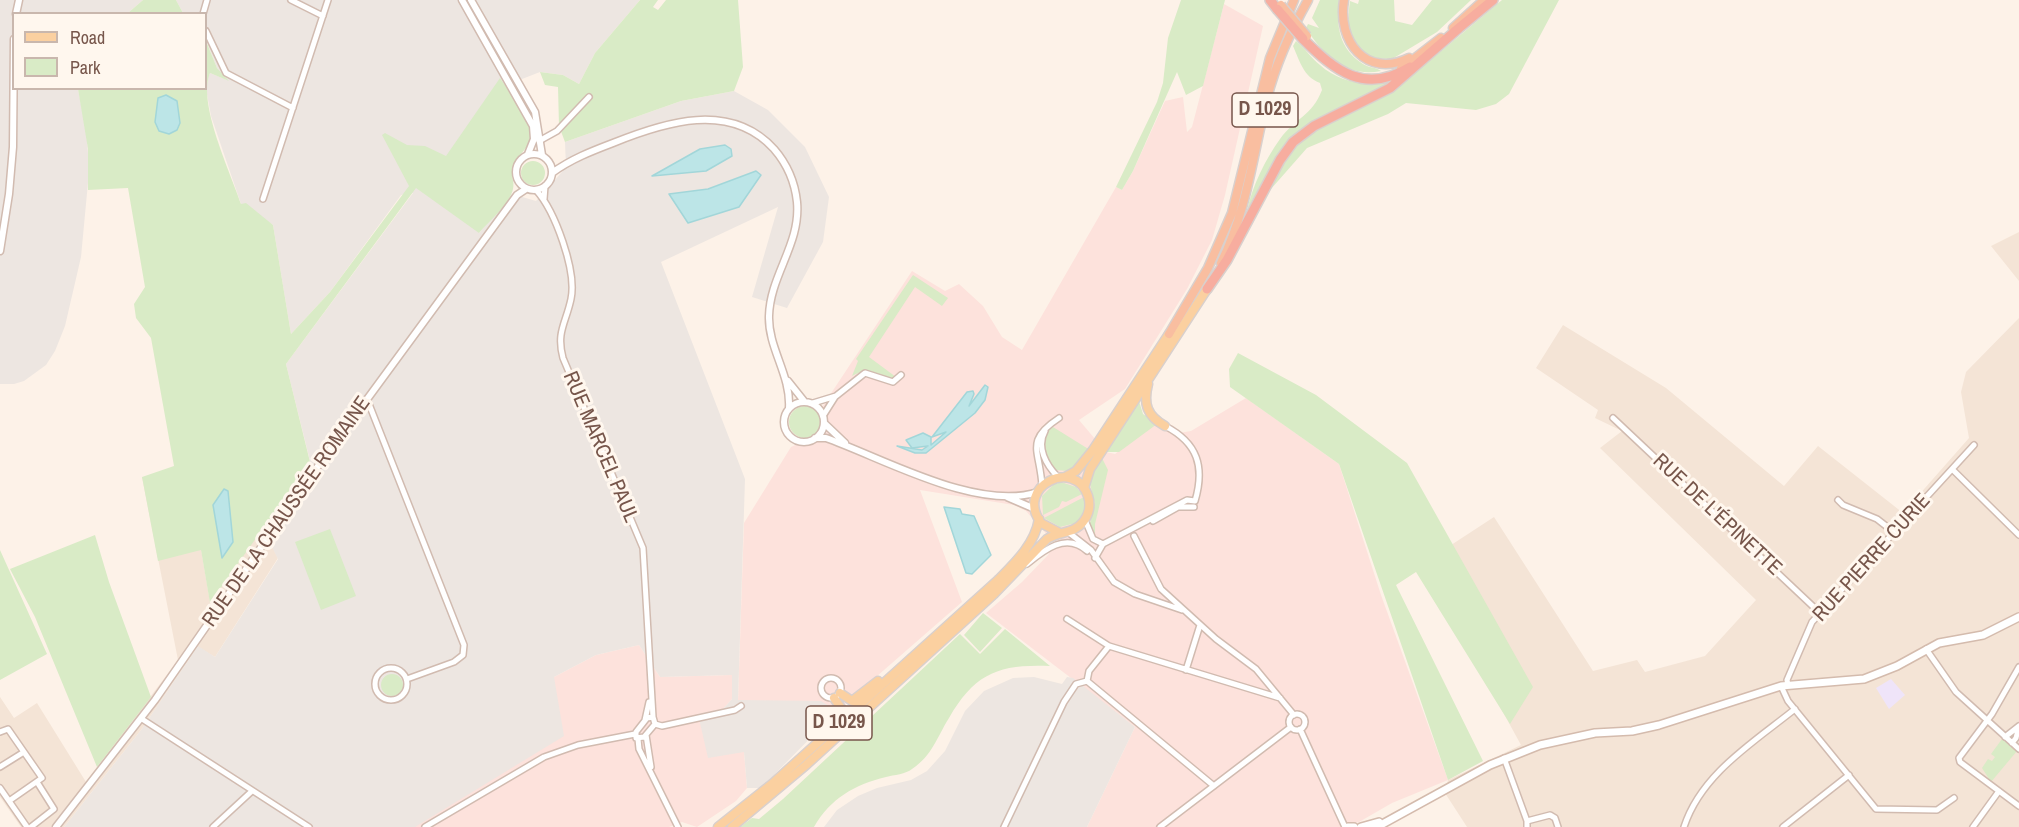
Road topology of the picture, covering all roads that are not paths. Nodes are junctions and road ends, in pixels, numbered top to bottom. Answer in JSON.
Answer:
{"nodes":[{"id":1,"x":291,"y":0,"type":"edge"},
{"id":2,"x":328,"y":0,"type":"edge"},
{"id":3,"x":462,"y":0,"type":"edge"},
{"id":4,"x":471,"y":0,"type":"edge"},
{"id":5,"x":1270,"y":0,"type":"edge"},
{"id":6,"x":1297,"y":0,"type":"edge"},
{"id":7,"x":1308,"y":0,"type":"edge"},
{"id":8,"x":1344,"y":0,"type":"edge"},
{"id":9,"x":1484,"y":0,"type":"edge"},
{"id":10,"x":1493,"y":0,"type":"edge"},
{"id":11,"x":1278,"y":4,"type":"edge"},
{"id":12,"x":1469,"y":12,"type":"junction"},
{"id":13,"x":323,"y":16,"type":"junction"},
{"id":14,"x":1459,"y":28,"type":"junction"},
{"id":15,"x":207,"y":33,"type":"edge"},
{"id":16,"x":1305,"y":37,"type":"junction"},
{"id":17,"x":14,"y":90,"type":"edge"},
{"id":18,"x":589,"y":97,"type":"dead end"},
{"id":19,"x":532,"y":106,"type":"junction"},
{"id":20,"x":293,"y":108,"type":"junction"},
{"id":21,"x":525,"y":111,"type":"junction"},
{"id":22,"x":539,"y":141,"type":"junction"},
{"id":23,"x":528,"y":154,"type":"junction"},
{"id":24,"x":542,"y":155,"type":"junction"},
{"id":25,"x":572,"y":160,"type":"junction"},
{"id":26,"x":549,"y":162,"type":"junction"},
{"id":27,"x":552,"y":172,"type":"junction"},
{"id":28,"x":518,"y":182,"type":"junction"},
{"id":29,"x":545,"y":186,"type":"junction"},
{"id":30,"x":526,"y":189,"type":"junction"},
{"id":31,"x":536,"y":190,"type":"junction"},
{"id":32,"x":517,"y":195,"type":"junction"},
{"id":33,"x":263,"y":199,"type":"dead end"},
{"id":34,"x":544,"y":199,"type":"junction"},
{"id":35,"x":0,"y":251,"type":"edge"},
{"id":36,"x":1207,"y":289,"type":"junction"},
{"id":37,"x":1169,"y":334,"type":"joint"},
{"id":38,"x":901,"y":375,"type":"dead end"},
{"id":39,"x":785,"y":378,"type":"junction"},
{"id":40,"x":1149,"y":379,"type":"junction"},
{"id":41,"x":836,"y":396,"type":"junction"},
{"id":42,"x":368,"y":399,"type":"junction"},
{"id":43,"x":804,"y":401,"type":"junction"},
{"id":44,"x":813,"y":404,"type":"junction"},
{"id":45,"x":789,"y":408,"type":"junction"},
{"id":46,"x":1059,"y":418,"type":"dead end"},
{"id":47,"x":1613,"y":418,"type":"dead end"},
{"id":48,"x":823,"y":420,"type":"junction"},
{"id":49,"x":1049,"y":425,"type":"junction"},
{"id":50,"x":1165,"y":426,"type":"joint"},
{"id":51,"x":815,"y":438,"type":"junction"},
{"id":52,"x":1102,"y":443,"type":"junction"},
{"id":53,"x":1974,"y":445,"type":"dead end"},
{"id":54,"x":847,"y":446,"type":"junction"},
{"id":55,"x":1096,"y":453,"type":"junction"},
{"id":56,"x":1953,"y":470,"type":"junction"},
{"id":57,"x":1061,"y":477,"type":"junction"},
{"id":58,"x":1084,"y":488,"type":"junction"},
{"id":59,"x":1040,"y":489,"type":"junction"},
{"id":60,"x":1004,"y":495,"type":"junction"},
{"id":61,"x":1838,"y":500,"type":"dead end"},
{"id":62,"x":1195,"y":504,"type":"junction"},
{"id":63,"x":1035,"y":509,"type":"junction"},
{"id":64,"x":1038,"y":519,"type":"junction"},
{"id":65,"x":1085,"y":520,"type":"junction"},
{"id":66,"x":1058,"y":532,"type":"junction"},
{"id":67,"x":1068,"y":532,"type":"junction"},
{"id":68,"x":1124,"y":533,"type":"junction"},
{"id":69,"x":1895,"y":534,"type":"junction"},
{"id":70,"x":2019,"y":535,"type":"edge"},
{"id":71,"x":1134,"y":536,"type":"junction"},
{"id":72,"x":1103,"y":544,"type":"junction"},
{"id":73,"x":1095,"y":558,"type":"junction"},
{"id":74,"x":1014,"y":574,"type":"junction"},
{"id":75,"x":1184,"y":610,"type":"junction"},
{"id":76,"x":1820,"y":613,"type":"junction"},
{"id":77,"x":2019,"y":617,"type":"edge"},
{"id":78,"x":1067,"y":619,"type":"dead end"},
{"id":79,"x":1200,"y":625,"type":"junction"},
{"id":80,"x":939,"y":633,"type":"junction"},
{"id":81,"x":1109,"y":646,"type":"junction"},
{"id":82,"x":1926,"y":649,"type":"junction"},
{"id":83,"x":2019,"y":667,"type":"edge"},
{"id":84,"x":1186,"y":670,"type":"junction"},
{"id":85,"x":406,"y":680,"type":"junction"},
{"id":86,"x":1087,"y":681,"type":"junction"},
{"id":87,"x":1784,"y":686,"type":"junction"},
{"id":88,"x":1281,"y":699,"type":"junction"},
{"id":89,"x":650,"y":701,"type":"junction"},
{"id":90,"x":741,"y":706,"type":"dead end"},
{"id":91,"x":1795,"y":709,"type":"junction"},
{"id":92,"x":1294,"y":715,"type":"junction"},
{"id":93,"x":653,"y":717,"type":"junction"},
{"id":94,"x":142,"y":719,"type":"junction"},
{"id":95,"x":645,"y":720,"type":"junction"},
{"id":96,"x":1986,"y":722,"type":"junction"},
{"id":97,"x":655,"y":724,"type":"junction"},
{"id":98,"x":2019,"y":726,"type":"edge"},
{"id":99,"x":1291,"y":727,"type":"junction"},
{"id":100,"x":1300,"y":729,"type":"junction"},
{"id":101,"x":0,"y":732,"type":"edge"},
{"id":102,"x":646,"y":735,"type":"junction"},
{"id":103,"x":637,"y":736,"type":"junction"},
{"id":104,"x":2005,"y":737,"type":"junction"},
{"id":105,"x":2012,"y":743,"type":"junction"},
{"id":106,"x":2019,"y":749,"type":"edge"},
{"id":107,"x":24,"y":752,"type":"junction"},
{"id":108,"x":1504,"y":759,"type":"junction"},
{"id":109,"x":0,"y":767,"type":"edge"},
{"id":110,"x":652,"y":775,"type":"junction"},
{"id":111,"x":1848,"y":775,"type":"junction"},
{"id":112,"x":40,"y":780,"type":"junction"},
{"id":113,"x":772,"y":784,"type":"junction"},
{"id":114,"x":1214,"y":786,"type":"junction"},
{"id":115,"x":0,"y":788,"type":"edge"},
{"id":116,"x":252,"y":791,"type":"junction"},
{"id":117,"x":1999,"y":791,"type":"junction"},
{"id":118,"x":1954,"y":798,"type":"dead end"},
{"id":119,"x":9,"y":801,"type":"junction"},
{"id":120,"x":2019,"y":806,"type":"edge"},
{"id":121,"x":1167,"y":810,"type":"dead end"},
{"id":122,"x":1172,"y":817,"type":"junction"},
{"id":123,"x":1385,"y":821,"type":"junction"},
{"id":124,"x":1527,"y":824,"type":"edge"},
{"id":125,"x":675,"y":825,"type":"edge"},
{"id":126,"x":29,"y":827,"type":"edge"},
{"id":127,"x":56,"y":827,"type":"edge"},
{"id":128,"x":213,"y":827,"type":"edge"},
{"id":129,"x":309,"y":827,"type":"edge"},
{"id":130,"x":425,"y":827,"type":"edge"},
{"id":131,"x":718,"y":827,"type":"edge"},
{"id":132,"x":732,"y":827,"type":"edge"},
{"id":133,"x":1004,"y":827,"type":"edge"},
{"id":134,"x":1160,"y":827,"type":"edge"},
{"id":135,"x":1347,"y":827,"type":"edge"},
{"id":136,"x":1354,"y":827,"type":"edge"},
{"id":137,"x":1361,"y":827,"type":"edge"},
{"id":138,"x":1377,"y":827,"type":"edge"},
{"id":139,"x":1558,"y":827,"type":"edge"},
{"id":140,"x":1684,"y":827,"type":"edge"},
{"id":141,"x":1783,"y":827,"type":"edge"},
{"id":142,"x":1973,"y":827,"type":"edge"}],
"edges":[{"from":1,"to":13,"type":"street"},
{"from":2,"to":13,"type":"street"},
{"from":3,"to":21,"type":"street"},
{"from":4,"to":19,"type":"street"},
{"from":5,"to":11,"type":"highway"},
{"from":6,"to":37,"type":"highway","number":"D 1029"},
{"from":7,"to":36,"type":"highway","number":"D 1029"},
{"from":8,"to":12,"type":"highway"},
{"from":9,"to":12,"type":"highway"},
{"from":10,"to":14,"type":"highway"},
{"from":11,"to":16,"type":"highway","bridge":true},
{"from":12,"to":16,"type":"highway"},
{"from":13,"to":20,"type":"street"},
{"from":14,"to":16,"type":"highway"},
{"from":14,"to":36,"type":"highway"},
{"from":15,"to":20,"type":"street"},
{"from":17,"to":35,"type":"street"},
{"from":18,"to":22,"type":"street"},
{"from":19,"to":21,"type":"street"},
{"from":19,"to":22,"type":"street"},
{"from":20,"to":33,"type":"street"},
{"from":21,"to":23,"type":"street"},
{"from":22,"to":24,"type":"street"},
{"from":23,"to":24,"type":"street"},
{"from":23,"to":28,"type":"street"},
{"from":24,"to":26,"type":"street"},
{"from":25,"to":26,"type":"street"},
{"from":25,"to":27,"type":"street"},
{"from":25,"to":39,"type":"street"},
{"from":26,"to":27,"type":"street"},
{"from":27,"to":29,"type":"street"},
{"from":28,"to":30,"type":"street"},
{"from":28,"to":32,"type":"street"},
{"from":29,"to":31,"type":"street"},
{"from":29,"to":34,"type":"street","name":"RUE MARCEL PAUL"},
{"from":30,"to":31,"type":"street"},
{"from":30,"to":32,"type":"street","name":"RUE DE LA CHAUSSÉE ROMAINE"},
{"from":31,"to":34,"type":"street","name":"RUE MARCEL PAUL"},
{"from":32,"to":42,"type":"street","name":"RUE DE LA CHAUSSÉE ROMAINE"},
{"from":34,"to":89,"type":"street","name":"RUE MARCEL PAUL"},
{"from":36,"to":40,"type":"main road"},
{"from":37,"to":52,"type":"main road","number":"D 1029"},
{"from":38,"to":41,"type":"street"},
{"from":39,"to":43,"type":"street"},
{"from":39,"to":45,"type":"street"},
{"from":40,"to":50,"type":"main road"},
{"from":40,"to":52,"type":"main road","number":"D 1029"},
{"from":41,"to":44,"type":"street"},
{"from":41,"to":48,"type":"street"},
{"from":42,"to":85,"type":"street"},
{"from":42,"to":94,"type":"street","name":"RUE DE LA CHAUSSÉE ROMAINE"},
{"from":43,"to":44,"type":"street"},
{"from":43,"to":45,"type":"street"},
{"from":44,"to":48,"type":"street"},
{"from":45,"to":51,"type":"street"},
{"from":46,"to":49,"type":"street"},
{"from":47,"to":76,"type":"street","name":"RUE DE L'ÉPINETTE"},
{"from":48,"to":51,"type":"street"},
{"from":48,"to":54,"type":"street"},
{"from":49,"to":57,"type":"street"},
{"from":49,"to":59,"type":"street"},
{"from":50,"to":62,"type":"street"},
{"from":51,"to":54,"type":"street"},
{"from":52,"to":55,"type":"main road","number":"D 1029"},
{"from":53,"to":56,"type":"street","name":"RUE PIERRE CURIE"},
{"from":54,"to":60,"type":"street"},
{"from":55,"to":57,"type":"main road","number":"D 1029"},
{"from":55,"to":58,"type":"main road","number":"D 1029"},
{"from":56,"to":69,"type":"street","name":"RUE PIERRE CURIE"},
{"from":56,"to":70,"type":"street"},
{"from":57,"to":58,"type":"main road"},
{"from":57,"to":59,"type":"main road"},
{"from":58,"to":65,"type":"main road"},
{"from":59,"to":60,"type":"street"},
{"from":59,"to":63,"type":"main road"},
{"from":60,"to":63,"type":"street"},
{"from":61,"to":69,"type":"street"},
{"from":62,"to":68,"type":"street"},
{"from":62,"to":71,"type":"street"},
{"from":63,"to":64,"type":"main road"},
{"from":64,"to":66,"type":"main road"},
{"from":64,"to":80,"type":"main road","number":"D 1029"},
{"from":65,"to":67,"type":"main road"},
{"from":65,"to":72,"type":"street"},
{"from":66,"to":67,"type":"main road"},
{"from":66,"to":74,"type":"main road","number":"D 1029"},
{"from":67,"to":73,"type":"street"},
{"from":68,"to":71,"type":"street"},
{"from":68,"to":72,"type":"street"},
{"from":69,"to":76,"type":"street","name":"RUE PIERRE CURIE"},
{"from":71,"to":75,"type":"street"},
{"from":72,"to":73,"type":"street"},
{"from":73,"to":74,"type":"street"},
{"from":73,"to":75,"type":"street"},
{"from":74,"to":132,"type":"main road","number":"D 1029"},
{"from":75,"to":79,"type":"street"},
{"from":76,"to":87,"type":"street","name":"RUE PIERRE CURIE"},
{"from":77,"to":82,"type":"main road"},
{"from":78,"to":81,"type":"street"},
{"from":79,"to":84,"type":"street"},
{"from":79,"to":88,"type":"street"},
{"from":80,"to":113,"type":"main road","number":"D 1029"},
{"from":80,"to":113,"type":"main road"},
{"from":81,"to":84,"type":"street"},
{"from":81,"to":86,"type":"street"},
{"from":82,"to":87,"type":"main road"},
{"from":82,"to":96,"type":"street"},
{"from":83,"to":96,"type":"street"},
{"from":84,"to":88,"type":"street"},
{"from":85,"to":85,"type":"street"},
{"from":86,"to":114,"type":"street"},
{"from":86,"to":133,"type":"street"},
{"from":87,"to":91,"type":"street"},
{"from":87,"to":108,"type":"main road"},
{"from":88,"to":92,"type":"street"},
{"from":89,"to":93,"type":"street"},
{"from":89,"to":95,"type":"street"},
{"from":90,"to":97,"type":"street"},
{"from":91,"to":111,"type":"street"},
{"from":91,"to":140,"type":"street"},
{"from":92,"to":99,"type":"street"},
{"from":92,"to":100,"type":"street"},
{"from":93,"to":95,"type":"street"},
{"from":93,"to":97,"type":"street"},
{"from":94,"to":116,"type":"street"},
{"from":94,"to":127,"type":"street","name":"RUE DE LA CHAUSSÉE ROMAINE"},
{"from":95,"to":103,"type":"street"},
{"from":96,"to":104,"type":"street"},
{"from":96,"to":117,"type":"street"},
{"from":97,"to":102,"type":"street"},
{"from":98,"to":104,"type":"street"},
{"from":98,"to":105,"type":"street"},
{"from":99,"to":100,"type":"street"},
{"from":99,"to":114,"type":"street"},
{"from":100,"to":135,"type":"street"},
{"from":101,"to":107,"type":"street"},
{"from":102,"to":103,"type":"street"},
{"from":102,"to":110,"type":"street"},
{"from":103,"to":110,"type":"street"},
{"from":103,"to":130,"type":"street"},
{"from":104,"to":105,"type":"street"},
{"from":105,"to":106,"type":"street"},
{"from":107,"to":109,"type":"street"},
{"from":107,"to":112,"type":"street"},
{"from":108,"to":123,"type":"main road"},
{"from":108,"to":124,"type":"street"},
{"from":110,"to":125,"type":"street"},
{"from":111,"to":118,"type":"street"},
{"from":111,"to":141,"type":"street"},
{"from":112,"to":119,"type":"street"},
{"from":112,"to":126,"type":"street"},
{"from":113,"to":131,"type":"main road","number":"D 1029"},
{"from":114,"to":122,"type":"street"},
{"from":115,"to":119,"type":"street"},
{"from":116,"to":128,"type":"street"},
{"from":116,"to":129,"type":"street"},
{"from":117,"to":120,"type":"street"},
{"from":117,"to":142,"type":"street"},
{"from":119,"to":126,"type":"street"},
{"from":121,"to":122,"type":"street"},
{"from":122,"to":134,"type":"street"},
{"from":123,"to":137,"type":"main road"},
{"from":123,"to":138,"type":"main road"},
{"from":124,"to":139,"type":"street"},
{"from":135,"to":136,"type":"main road"}]}
